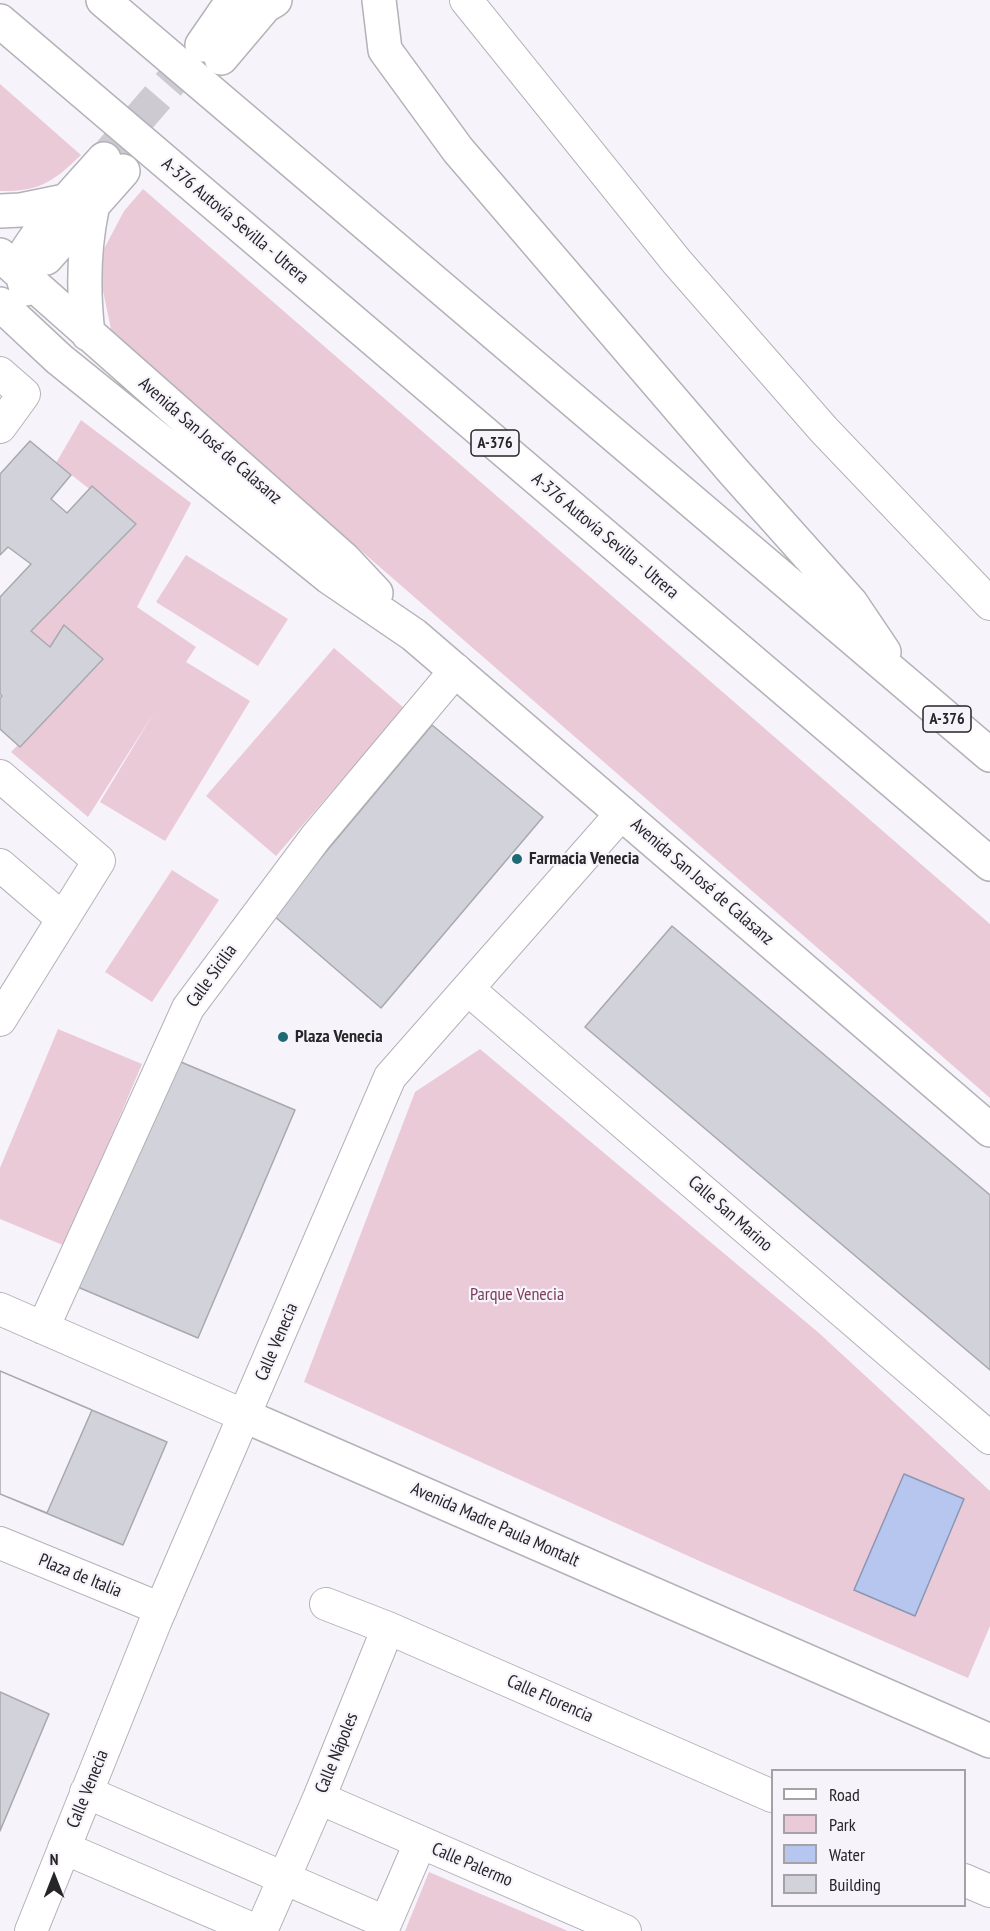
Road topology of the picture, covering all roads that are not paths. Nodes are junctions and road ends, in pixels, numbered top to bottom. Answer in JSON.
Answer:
{"nodes":[{"id":1,"x":103,"y":0,"type":"edge"},
{"id":2,"x":233,"y":0,"type":"edge"},
{"id":3,"x":274,"y":0,"type":"edge"},
{"id":4,"x":379,"y":0,"type":"edge"},
{"id":5,"x":465,"y":1,"type":"edge"},
{"id":6,"x":0,"y":21,"type":"edge"},
{"id":7,"x":114,"y":165,"type":"tunnel mouth"},
{"id":8,"x":79,"y":205,"type":"junction"},
{"id":9,"x":0,"y":212,"type":"edge"},
{"id":10,"x":7,"y":266,"type":"edge"},
{"id":11,"x":0,"y":304,"type":"edge"},
{"id":12,"x":88,"y":334,"type":"junction"},
{"id":13,"x":0,"y":373,"type":"edge"},
{"id":14,"x":110,"y":400,"type":"junction"},
{"id":15,"x":0,"y":427,"type":"edge"},
{"id":16,"x":990,"y":604,"type":"edge"},
{"id":17,"x":414,"y":635,"type":"junction"},
{"id":18,"x":456,"y":670,"type":"junction"},
{"id":19,"x":904,"y":683,"type":"junction"},
{"id":20,"x":990,"y":755,"type":"edge"},
{"id":21,"x":0,"y":776,"type":"edge"},
{"id":22,"x":622,"y":813,"type":"junction"},
{"id":23,"x":990,"y":864,"type":"edge"},
{"id":24,"x":0,"y":865,"type":"edge"},
{"id":25,"x":63,"y":919,"type":"junction"},
{"id":26,"x":469,"y":990,"type":"junction"},
{"id":27,"x":0,"y":1020,"type":"edge"},
{"id":28,"x":990,"y":1130,"type":"edge"},
{"id":29,"x":0,"y":1309,"type":"edge"},
{"id":30,"x":43,"y":1328,"type":"junction"},
{"id":31,"x":245,"y":1416,"type":"junction"},
{"id":32,"x":990,"y":1438,"type":"edge"},
{"id":33,"x":0,"y":1543,"type":"edge"},
{"id":34,"x":326,"y":1604,"type":"dead end"},
{"id":35,"x":161,"y":1609,"type":"junction"},
{"id":36,"x":388,"y":1628,"type":"junction"},
{"id":37,"x":990,"y":1741,"type":"edge"},
{"id":38,"x":86,"y":1792,"type":"junction"},
{"id":39,"x":771,"y":1796,"type":"edge"},
{"id":40,"x":319,"y":1798,"type":"junction"},
{"id":41,"x":420,"y":1843,"type":"junction"},
{"id":42,"x":64,"y":1848,"type":"junction"},
{"id":43,"x":286,"y":1878,"type":"junction"},
{"id":44,"x":966,"y":1881,"type":"edge"},
{"id":45,"x":990,"y":1891,"type":"edge"},
{"id":46,"x":384,"y":1926,"type":"edge"},
{"id":47,"x":31,"y":1931,"type":"edge"},
{"id":48,"x":259,"y":1931,"type":"edge"},
{"id":49,"x":625,"y":1931,"type":"edge"}],
"edges":[{"from":1,"to":19,"type":"main road","number":"A-376"},
{"from":2,"to":3,"type":"main road"},
{"from":4,"to":19,"type":"main road"},
{"from":5,"to":16,"type":"street"},
{"from":6,"to":23,"type":"main road","name":"A-376 Autovía Sevilla - Utrera","number":"A-376"},
{"from":7,"to":8,"type":"main road"},
{"from":8,"to":9,"type":"main road"},
{"from":8,"to":10,"type":"main road"},
{"from":8,"to":12,"type":"main road"},
{"from":10,"to":12,"type":"main road","name":"Avenida San José de Calasanz"},
{"from":10,"to":14,"type":"main road"},
{"from":11,"to":14,"type":"main road","name":"Avenida San José de Calasanz"},
{"from":12,"to":17,"type":"main road","name":"Avenida San José de Calasanz"},
{"from":13,"to":15,"type":"street"},
{"from":14,"to":17,"type":"main road","name":"Avenida San José de Calasanz"},
{"from":17,"to":18,"type":"main road","name":"Avenida San José de Calasanz"},
{"from":18,"to":22,"type":"main road","name":"Avenida San José de Calasanz"},
{"from":18,"to":30,"type":"street","name":"Calle Sicilia"},
{"from":19,"to":20,"type":"main road","number":"A-376"},
{"from":21,"to":25,"type":"street"},
{"from":22,"to":26,"type":"street","name":"Calle Venecia"},
{"from":22,"to":28,"type":"main road","name":"Avenida San José de Calasanz"},
{"from":24,"to":25,"type":"street"},
{"from":25,"to":27,"type":"street"},
{"from":26,"to":31,"type":"street","name":"Calle Venecia"},
{"from":26,"to":32,"type":"street","name":"Calle San Marino"},
{"from":29,"to":30,"type":"street","name":"Avenida Madre Paula Montalt"},
{"from":30,"to":31,"type":"street","name":"Avenida Madre Paula Montalt"},
{"from":31,"to":35,"type":"street","name":"Calle Venecia"},
{"from":31,"to":37,"type":"main road","name":"Avenida Madre Paula Montalt"},
{"from":33,"to":35,"type":"street","name":"Plaza de Italia"},
{"from":34,"to":36,"type":"street","name":"Calle Florencia"},
{"from":35,"to":38,"type":"street","name":"Calle Venecia"},
{"from":36,"to":39,"type":"street","name":"Calle Florencia"},
{"from":36,"to":40,"type":"street","name":"Calle Nápoles"},
{"from":38,"to":42,"type":"street","name":"Calle Venecia"},
{"from":38,"to":43,"type":"street"},
{"from":40,"to":41,"type":"street","name":"Calle Palermo"},
{"from":40,"to":43,"type":"street","name":"Calle Nápoles"},
{"from":41,"to":46,"type":"street"},
{"from":41,"to":49,"type":"street","name":"Calle Palermo"},
{"from":42,"to":47,"type":"street","name":"Calle Venecia"},
{"from":42,"to":48,"type":"street","name":"Calle Nápoles"},
{"from":43,"to":46,"type":"street"},
{"from":43,"to":48,"type":"street","name":"Calle Nápoles"},
{"from":44,"to":45,"type":"street"}]}
